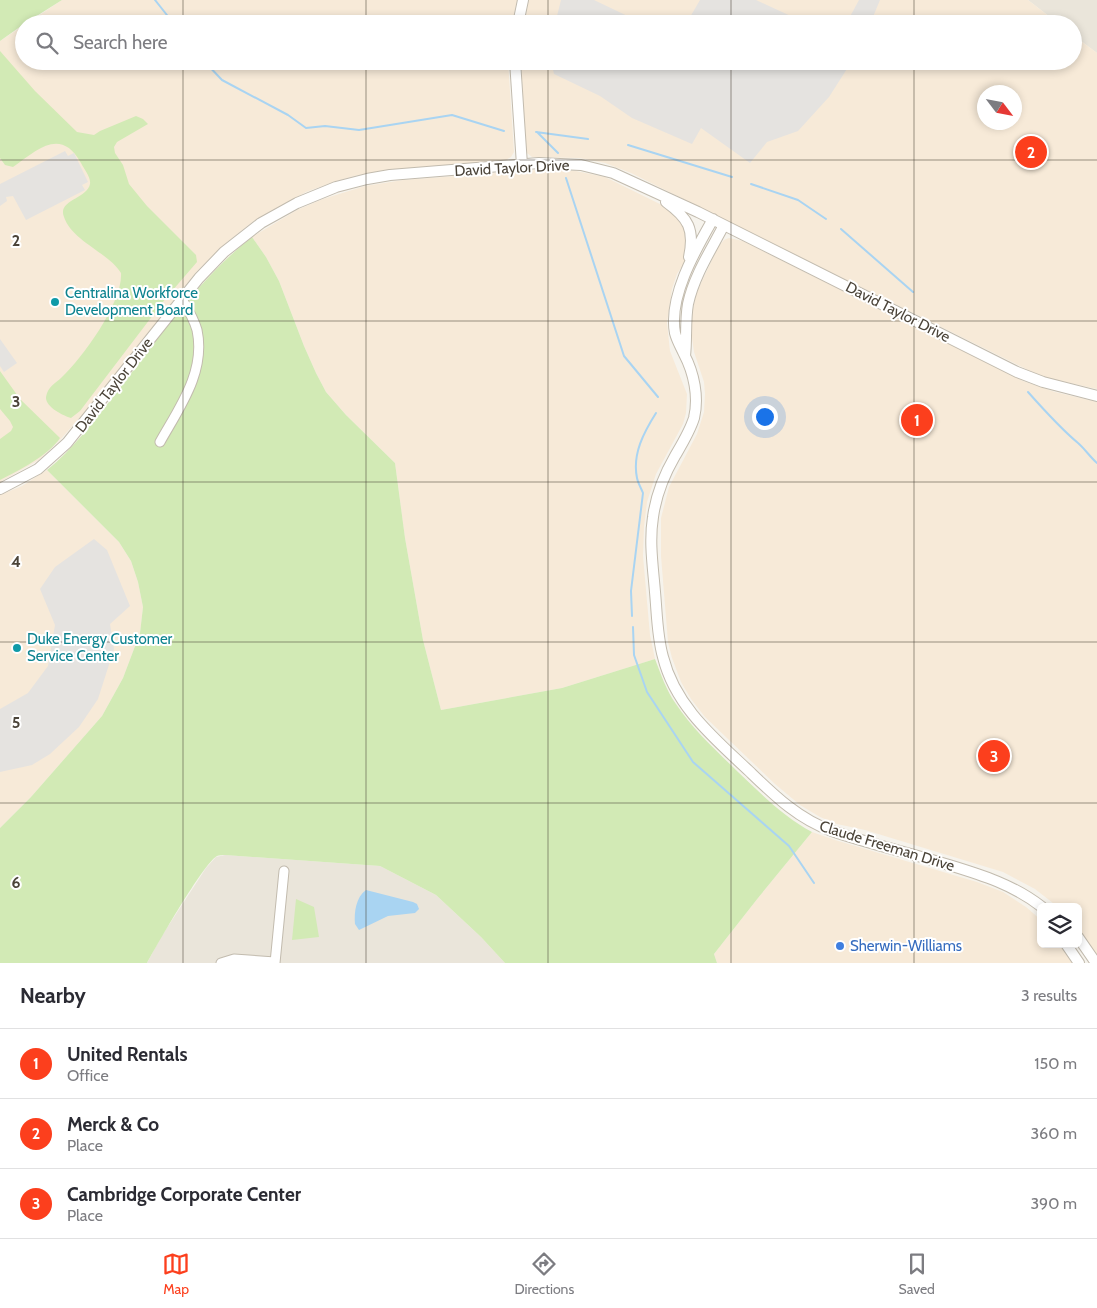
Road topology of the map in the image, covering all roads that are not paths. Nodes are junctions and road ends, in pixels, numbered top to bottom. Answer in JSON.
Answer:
{"nodes":[{"id":1,"x":522,"y":0,"type":"edge"},
{"id":2,"x":520,"y":15,"type":"edge"},
{"id":3,"x":516,"y":70,"type":"edge"},
{"id":4,"x":522,"y":165,"type":"junction"},
{"id":5,"x":649,"y":190,"type":"junction"},
{"id":6,"x":712,"y":219,"type":"junction"},
{"id":7,"x":724,"y":225,"type":"junction"},
{"id":8,"x":683,"y":280,"type":"junction"},
{"id":9,"x":182,"y":299,"type":"junction"},
{"id":10,"x":685,"y":356,"type":"junction"},
{"id":11,"x":1097,"y":396,"type":"edge"},
{"id":12,"x":160,"y":442,"type":"dead end"},
{"id":13,"x":0,"y":489,"type":"edge"},
{"id":14,"x":284,"y":871,"type":"dead end"},
{"id":15,"x":1037,"y":903,"type":"edge"},
{"id":16,"x":1082,"y":943,"type":"edge"},
{"id":17,"x":1069,"y":948,"type":"edge"},
{"id":18,"x":221,"y":963,"type":"edge"},
{"id":19,"x":275,"y":963,"type":"edge"},
{"id":20,"x":1079,"y":963,"type":"edge"},
{"id":21,"x":1096,"y":963,"type":"edge"}],
"edges":[{"from":1,"to":2,"type":"street"},
{"from":3,"to":4,"type":"street"},
{"from":4,"to":5,"type":"street","name":"David Taylor Drive"},
{"from":4,"to":9,"type":"street","name":"David Taylor Drive"},
{"from":5,"to":6,"type":"street","name":"David Taylor Drive"},
{"from":5,"to":8,"type":"street"},
{"from":6,"to":7,"type":"street","name":"David Taylor Drive"},
{"from":6,"to":8,"type":"street","name":"Claude Freeman Drive"},
{"from":7,"to":10,"type":"street","name":"Claude Freeman Drive"},
{"from":7,"to":11,"type":"street","name":"David Taylor Drive"},
{"from":8,"to":10,"type":"street","name":"Claude Freeman Drive"},
{"from":9,"to":12,"type":"street"},
{"from":9,"to":13,"type":"street","name":"David Taylor Drive"},
{"from":10,"to":15,"type":"street","name":"Claude Freeman Drive"},
{"from":14,"to":19,"type":"street"},
{"from":16,"to":21,"type":"street"},
{"from":17,"to":20,"type":"street"},
{"from":18,"to":19,"type":"street"}]}
